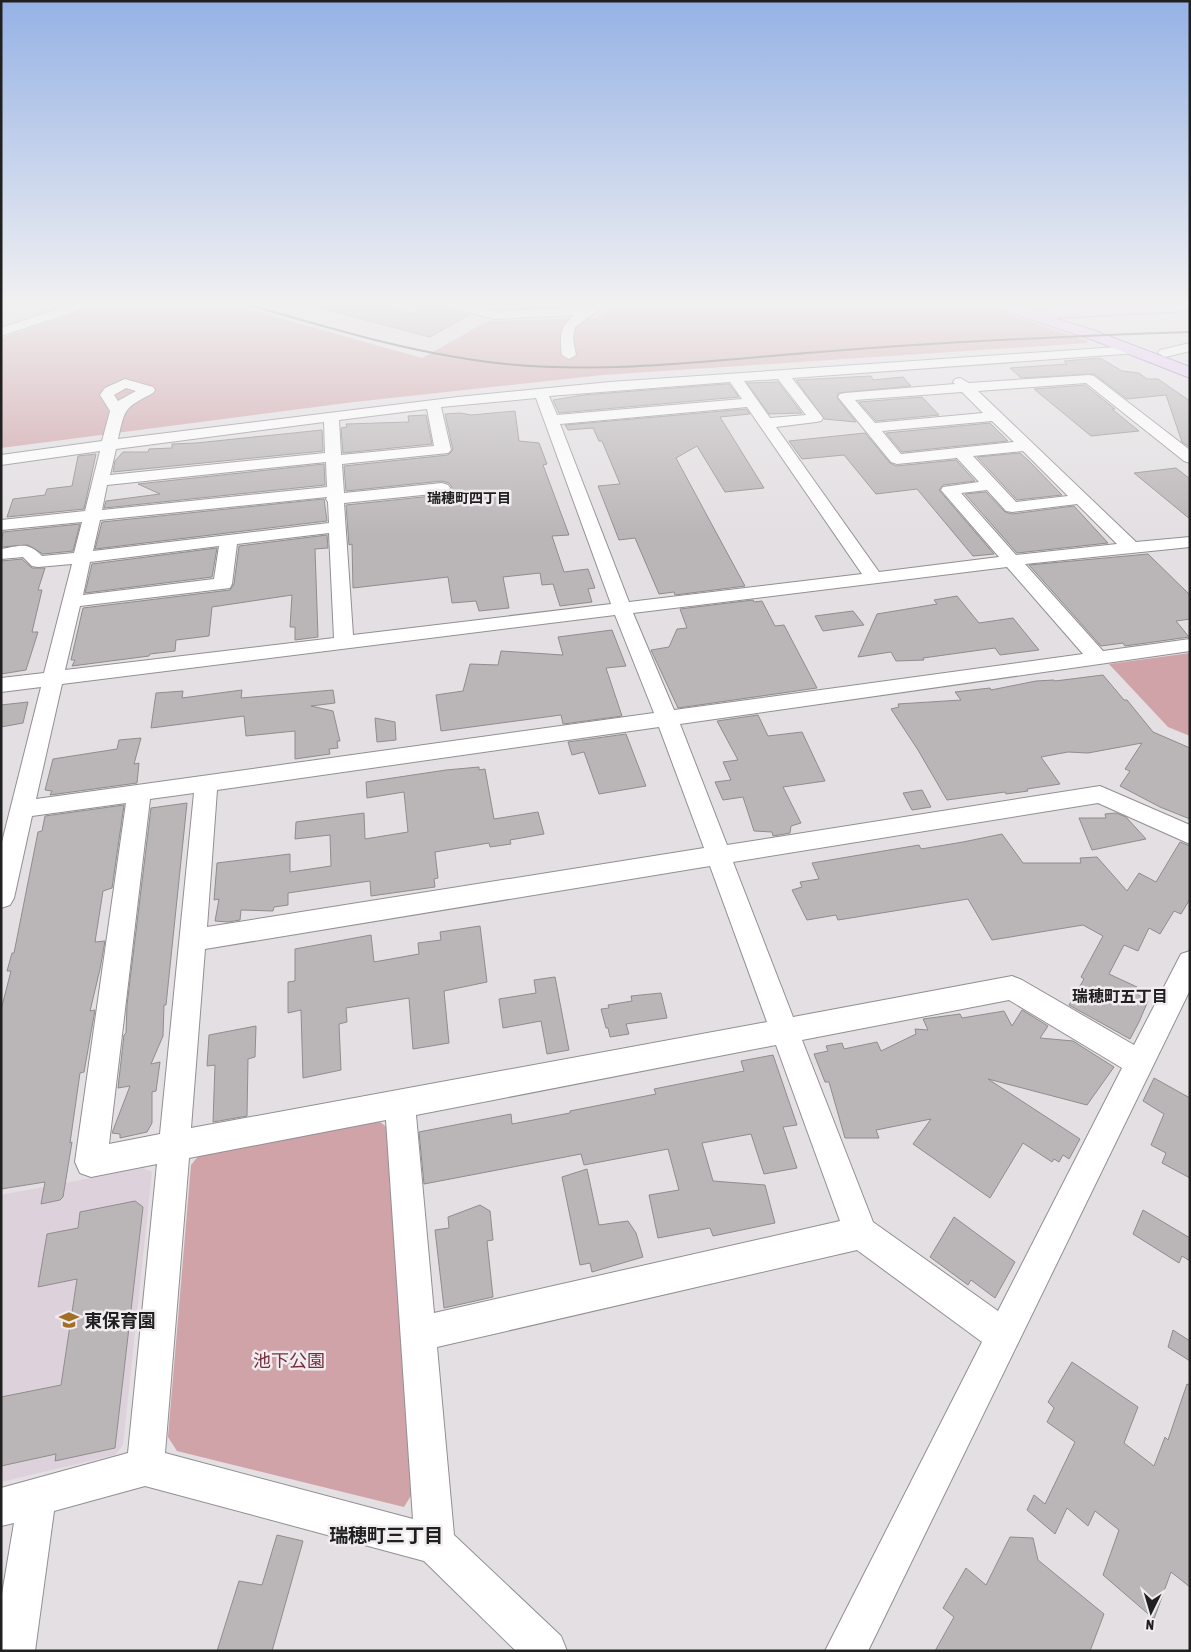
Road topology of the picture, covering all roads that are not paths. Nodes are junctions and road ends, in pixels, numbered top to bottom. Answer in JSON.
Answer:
{"nodes":[{"id":1,"x":709,"y":379,"type":"edge"},
{"id":2,"x":736,"y":379,"type":"edge"},
{"id":3,"x":787,"y":379,"type":"edge"},
{"id":4,"x":955,"y":379,"type":"edge"},
{"id":5,"x":1088,"y":379,"type":"edge"},
{"id":6,"x":1089,"y":379,"type":"edge"},
{"id":7,"x":965,"y":388,"type":"junction"},
{"id":8,"x":541,"y":393,"type":"junction"},
{"id":9,"x":132,"y":398,"type":"dead end"},
{"id":10,"x":752,"y":402,"type":"junction"},
{"id":11,"x":433,"y":405,"type":"junction"},
{"id":12,"x":994,"y":416,"type":"junction"},
{"id":13,"x":331,"y":417,"type":"junction"},
{"id":14,"x":552,"y":420,"type":"junction"},
{"id":15,"x":767,"y":423,"type":"junction"},
{"id":16,"x":871,"y":428,"type":"junction"},
{"id":17,"x":108,"y":444,"type":"junction"},
{"id":18,"x":1026,"y":446,"type":"junction"},
{"id":19,"x":961,"y":453,"type":"junction"},
{"id":20,"x":333,"y":458,"type":"junction"},
{"id":21,"x":1190,"y":458,"type":"edge"},
{"id":22,"x":1,"y":460,"type":"edge"},
{"id":23,"x":100,"y":481,"type":"junction"},
{"id":24,"x":992,"y":485,"type":"junction"},
{"id":25,"x":442,"y":488,"type":"dead end"},
{"id":26,"x":334,"y":495,"type":"junction"},
{"id":27,"x":1081,"y":499,"type":"junction"},
{"id":28,"x":90,"y":516,"type":"junction"},
{"id":29,"x":1,"y":525,"type":"edge"},
{"id":30,"x":337,"y":527,"type":"junction"},
{"id":31,"x":229,"y":540,"type":"junction"},
{"id":32,"x":1190,"y":542,"type":"edge"},
{"id":33,"x":1132,"y":548,"type":"junction"},
{"id":34,"x":1,"y":554,"type":"edge"},
{"id":35,"x":82,"y":557,"type":"junction"},
{"id":36,"x":1012,"y":561,"type":"junction"},
{"id":37,"x":874,"y":578,"type":"junction"},
{"id":38,"x":70,"y":602,"type":"junction"},
{"id":39,"x":622,"y":609,"type":"junction"},
{"id":40,"x":344,"y":643,"type":"junction"},
{"id":41,"x":1190,"y":645,"type":"edge"},
{"id":42,"x":1098,"y":658,"type":"junction"},
{"id":43,"x":52,"y":679,"type":"junction"},
{"id":44,"x":1,"y":685,"type":"edge"},
{"id":45,"x":667,"y":719,"type":"junction"},
{"id":46,"x":206,"y":784,"type":"junction"},
{"id":47,"x":139,"y":793,"type":"junction"},
{"id":48,"x":23,"y":809,"type":"junction"},
{"id":49,"x":1190,"y":835,"type":"edge"},
{"id":50,"x":718,"y":855,"type":"junction"},
{"id":51,"x":1,"y":898,"type":"edge"},
{"id":52,"x":193,"y":940,"type":"junction"},
{"id":53,"x":1190,"y":962,"type":"edge"},
{"id":54,"x":786,"y":1031,"type":"junction"},
{"id":55,"x":1140,"y":1063,"type":"junction"},
{"id":56,"x":400,"y":1104,"type":"junction"},
{"id":57,"x":173,"y":1147,"type":"junction"},
{"id":58,"x":861,"y":1234,"type":"junction"},
{"id":59,"x":418,"y":1334,"type":"junction"},
{"id":60,"x":1003,"y":1336,"type":"junction"},
{"id":61,"x":145,"y":1467,"type":"junction"},
{"id":62,"x":19,"y":1503,"type":"edge"},
{"id":63,"x":435,"y":1544,"type":"junction"},
{"id":64,"x":14,"y":1651,"type":"edge"},
{"id":65,"x":546,"y":1651,"type":"edge"},
{"id":66,"x":846,"y":1651,"type":"edge"}],
"edges":[{"from":1,"to":8,"type":"street"},
{"from":2,"to":10,"type":"street"},
{"from":3,"to":15,"type":"street"},
{"from":4,"to":7,"type":"street"},
{"from":5,"to":7,"type":"street"},
{"from":6,"to":21,"type":"street"},
{"from":7,"to":12,"type":"street"},
{"from":7,"to":16,"type":"street"},
{"from":8,"to":11,"type":"street"},
{"from":8,"to":14,"type":"street"},
{"from":9,"to":17,"type":"street"},
{"from":10,"to":14,"type":"street"},
{"from":10,"to":15,"type":"street"},
{"from":11,"to":13,"type":"street"},
{"from":11,"to":20,"type":"street"},
{"from":12,"to":16,"type":"street"},
{"from":12,"to":18,"type":"street"},
{"from":13,"to":17,"type":"street"},
{"from":13,"to":20,"type":"street"},
{"from":14,"to":39,"type":"street"},
{"from":15,"to":37,"type":"street"},
{"from":16,"to":19,"type":"street"},
{"from":17,"to":22,"type":"street"},
{"from":17,"to":23,"type":"street"},
{"from":18,"to":19,"type":"street"},
{"from":18,"to":27,"type":"street"},
{"from":19,"to":24,"type":"street"},
{"from":20,"to":23,"type":"street"},
{"from":20,"to":26,"type":"street"},
{"from":23,"to":28,"type":"street"},
{"from":24,"to":27,"type":"street"},
{"from":24,"to":36,"type":"street"},
{"from":25,"to":26,"type":"street"},
{"from":26,"to":28,"type":"street"},
{"from":26,"to":30,"type":"street"},
{"from":27,"to":33,"type":"street"},
{"from":28,"to":29,"type":"street"},
{"from":28,"to":35,"type":"street"},
{"from":30,"to":31,"type":"street"},
{"from":30,"to":40,"type":"street"},
{"from":31,"to":35,"type":"street"},
{"from":31,"to":38,"type":"street"},
{"from":32,"to":33,"type":"street"},
{"from":33,"to":36,"type":"street"},
{"from":34,"to":35,"type":"street"},
{"from":35,"to":38,"type":"street"},
{"from":36,"to":37,"type":"street"},
{"from":36,"to":42,"type":"street"},
{"from":37,"to":39,"type":"street"},
{"from":38,"to":43,"type":"street"},
{"from":39,"to":40,"type":"street"},
{"from":39,"to":45,"type":"street"},
{"from":40,"to":43,"type":"street"},
{"from":41,"to":42,"type":"street"},
{"from":42,"to":45,"type":"street"},
{"from":43,"to":44,"type":"street"},
{"from":43,"to":48,"type":"street"},
{"from":45,"to":46,"type":"street"},
{"from":45,"to":50,"type":"street"},
{"from":46,"to":47,"type":"street"},
{"from":46,"to":52,"type":"street"},
{"from":47,"to":48,"type":"street"},
{"from":47,"to":57,"type":"street"},
{"from":48,"to":51,"type":"street"},
{"from":49,"to":50,"type":"street"},
{"from":50,"to":52,"type":"street"},
{"from":50,"to":54,"type":"street"},
{"from":52,"to":57,"type":"street"},
{"from":53,"to":55,"type":"street"},
{"from":54,"to":55,"type":"street"},
{"from":54,"to":56,"type":"street"},
{"from":54,"to":58,"type":"street"},
{"from":55,"to":60,"type":"street"},
{"from":56,"to":57,"type":"street"},
{"from":56,"to":59,"type":"street"},
{"from":57,"to":61,"type":"street"},
{"from":58,"to":59,"type":"street"},
{"from":58,"to":60,"type":"street"},
{"from":59,"to":63,"type":"street"},
{"from":60,"to":66,"type":"street"},
{"from":61,"to":62,"type":"street"},
{"from":61,"to":63,"type":"street"},
{"from":62,"to":64,"type":"street"},
{"from":63,"to":65,"type":"street"}]}
